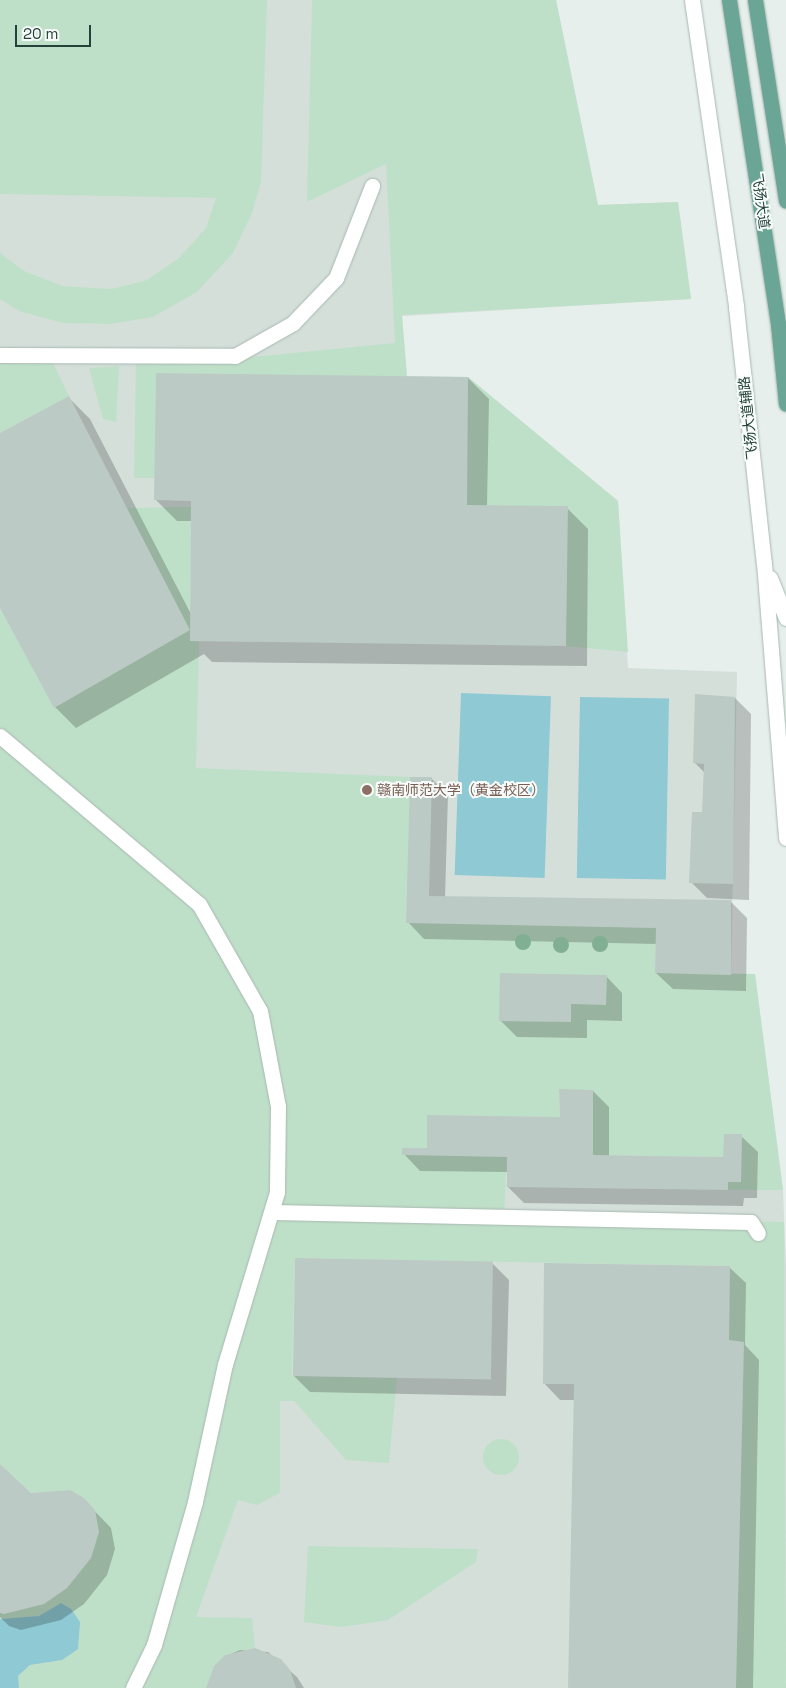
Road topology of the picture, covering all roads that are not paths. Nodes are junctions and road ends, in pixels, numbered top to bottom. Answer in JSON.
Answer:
{"nodes":[{"id":1,"x":692,"y":0,"type":"edge"},
{"id":2,"x":730,"y":0,"type":"edge"},
{"id":3,"x":755,"y":0,"type":"edge"},
{"id":4,"x":372,"y":186,"type":"dead end"},
{"id":5,"x":786,"y":201,"type":"edge"},
{"id":6,"x":0,"y":354,"type":"edge"},
{"id":7,"x":786,"y":404,"type":"edge"},
{"id":8,"x":764,"y":562,"type":"junction"},
{"id":9,"x":786,"y":618,"type":"edge"},
{"id":10,"x":0,"y":736,"type":"edge"},
{"id":11,"x":786,"y":838,"type":"edge"},
{"id":12,"x":272,"y":1212,"type":"junction"},
{"id":13,"x":758,"y":1233,"type":"dead end"},
{"id":14,"x":133,"y":1688,"type":"edge"}],
"edges":[{"from":1,"to":8,"type":"street","name":"飞扬大道辅路"},
{"from":2,"to":7,"type":"main road","name":"飞扬大道"},
{"from":3,"to":5,"type":"main road","name":"飞扬大道"},
{"from":4,"to":6,"type":"street"},
{"from":8,"to":9,"type":"street"},
{"from":8,"to":11,"type":"street","name":"飞扬大道辅路"},
{"from":10,"to":12,"type":"street"},
{"from":12,"to":13,"type":"street"},
{"from":12,"to":14,"type":"street"}]}
